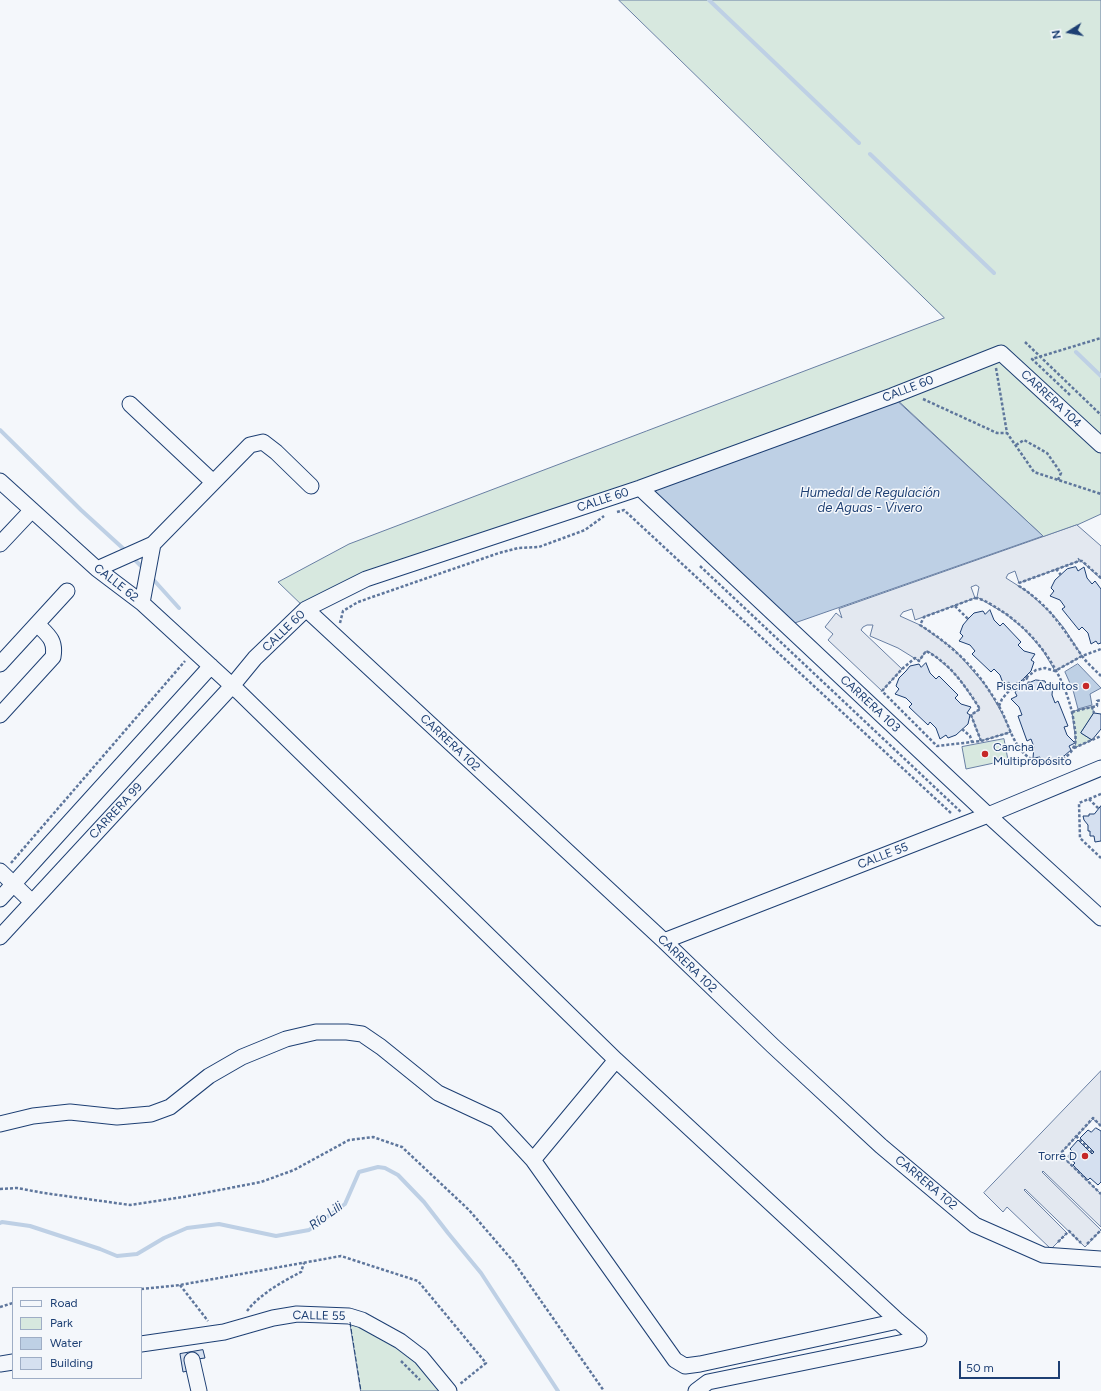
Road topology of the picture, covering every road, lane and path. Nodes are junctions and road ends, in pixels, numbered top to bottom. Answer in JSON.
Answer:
{"nodes":[{"id":1,"x":1101,"y":338,"type":"edge"},
{"id":2,"x":1025,"y":342,"type":"dead end"},
{"id":3,"x":1040,"y":357,"type":"junction"},
{"id":4,"x":999,"y":360,"type":"junction"},
{"id":5,"x":1044,"y":371,"type":"dead end"},
{"id":6,"x":922,"y":398,"type":"dead end"},
{"id":7,"x":130,"y":404,"type":"dead end"},
{"id":8,"x":1101,"y":415,"type":"edge"},
{"id":9,"x":1007,"y":433,"type":"junction"},
{"id":10,"x":1016,"y":445,"type":"junction"},
{"id":11,"x":1101,"y":445,"type":"edge"},
{"id":12,"x":1058,"y":480,"type":"junction"},
{"id":13,"x":0,"y":481,"type":"edge"},
{"id":14,"x":213,"y":482,"type":"junction"},
{"id":15,"x":311,"y":486,"type":"dead end"},
{"id":16,"x":640,"y":488,"type":"junction"},
{"id":17,"x":1101,"y":494,"type":"edge"},
{"id":18,"x":32,"y":510,"type":"junction"},
{"id":19,"x":612,"y":513,"type":"dead end"},
{"id":20,"x":606,"y":514,"type":"dead end"},
{"id":21,"x":0,"y":544,"type":"edge"},
{"id":22,"x":153,"y":544,"type":"junction"},
{"id":23,"x":97,"y":569,"type":"junction"},
{"id":24,"x":1056,"y":569,"type":"junction"},
{"id":25,"x":1061,"y":575,"type":"dead end"},
{"id":26,"x":1101,"y":578,"type":"edge"},
{"id":27,"x":67,"y":591,"type":"dead end"},
{"id":28,"x":142,"y":603,"type":"junction"},
{"id":29,"x":955,"y":606,"type":"junction"},
{"id":30,"x":306,"y":609,"type":"junction"},
{"id":31,"x":968,"y":619,"type":"dead end"},
{"id":32,"x":37,"y":624,"type":"junction"},
{"id":33,"x":337,"y":637,"type":"junction"},
{"id":34,"x":1101,"y":649,"type":"edge"},
{"id":35,"x":194,"y":651,"type":"junction"},
{"id":36,"x":1082,"y":656,"type":"junction"},
{"id":37,"x":0,"y":664,"type":"edge"},
{"id":38,"x":211,"y":666,"type":"junction"},
{"id":39,"x":902,"y":669,"type":"junction"},
{"id":40,"x":906,"y":671,"type":"dead end"},
{"id":41,"x":1055,"y":671,"type":"junction"},
{"id":42,"x":1101,"y":676,"type":"edge"},
{"id":43,"x":1026,"y":677,"type":"junction"},
{"id":44,"x":1029,"y":683,"type":"dead end"},
{"id":45,"x":232,"y":686,"type":"junction"},
{"id":46,"x":1101,"y":700,"type":"edge"},
{"id":47,"x":999,"y":707,"type":"junction"},
{"id":48,"x":1092,"y":707,"type":"junction"},
{"id":49,"x":1072,"y":712,"type":"junction"},
{"id":50,"x":1094,"y":713,"type":"dead end"},
{"id":51,"x":0,"y":715,"type":"edge"},
{"id":52,"x":962,"y":729,"type":"dead end"},
{"id":53,"x":1011,"y":732,"type":"junction"},
{"id":54,"x":1101,"y":736,"type":"edge"},
{"id":55,"x":982,"y":741,"type":"junction"},
{"id":56,"x":972,"y":742,"type":"junction"},
{"id":57,"x":1074,"y":748,"type":"junction"},
{"id":58,"x":1101,"y":768,"type":"edge"},
{"id":59,"x":1101,"y":794,"type":"edge"},
{"id":60,"x":1089,"y":799,"type":"junction"},
{"id":61,"x":1099,"y":809,"type":"dead end"},
{"id":62,"x":988,"y":815,"type":"junction"},
{"id":63,"x":964,"y":825,"type":"junction"},
{"id":64,"x":1101,"y":858,"type":"edge"},
{"id":65,"x":1,"y":872,"type":"edge"},
{"id":66,"x":13,"y":884,"type":"junction"},
{"id":67,"x":0,"y":899,"type":"edge"},
{"id":68,"x":32,"y":902,"type":"junction"},
{"id":69,"x":1101,"y":918,"type":"edge"},
{"id":70,"x":0,"y":937,"type":"edge"},
{"id":71,"x":664,"y":941,"type":"junction"},
{"id":72,"x":616,"y":1060,"type":"junction"},
{"id":73,"x":0,"y":1124,"type":"edge"},
{"id":74,"x":1101,"y":1126,"type":"edge"},
{"id":75,"x":1076,"y":1136,"type":"junction"},
{"id":76,"x":1093,"y":1153,"type":"dead end"},
{"id":77,"x":533,"y":1160,"type":"junction"},
{"id":78,"x":0,"y":1189,"type":"edge"},
{"id":79,"x":1101,"y":1194,"type":"edge"},
{"id":80,"x":1101,"y":1230,"type":"edge"},
{"id":81,"x":1055,"y":1246,"type":"dead end"},
{"id":82,"x":1101,"y":1260,"type":"edge"},
{"id":83,"x":304,"y":1263,"type":"junction"},
{"id":84,"x":180,"y":1285,"type":"junction"},
{"id":85,"x":142,"y":1289,"type":"edge"},
{"id":86,"x":12,"y":1303,"type":"edge"},
{"id":87,"x":0,"y":1307,"type":"edge"},
{"id":88,"x":243,"y":1316,"type":"dead end"},
{"id":89,"x":898,"y":1321,"type":"junction"},
{"id":90,"x":224,"y":1332,"type":"junction"},
{"id":91,"x":188,"y":1337,"type":"junction"},
{"id":92,"x":142,"y":1344,"type":"edge"},
{"id":93,"x":398,"y":1358,"type":"dead end"},
{"id":94,"x":12,"y":1362,"type":"edge"},
{"id":95,"x":0,"y":1364,"type":"edge"},
{"id":96,"x":424,"y":1383,"type":"dead end"},
{"id":97,"x":453,"y":1389,"type":"edge"},
{"id":98,"x":199,"y":1391,"type":"edge"},
{"id":99,"x":604,"y":1391,"type":"edge"},
{"id":100,"x":696,"y":1391,"type":"edge"}],
"edges":[{"from":1,"to":3,"type":"path"},
{"from":2,"to":3,"type":"path"},
{"from":3,"to":5,"type":"path"},
{"from":3,"to":8,"type":"path"},
{"from":4,"to":9,"type":"path"},
{"from":4,"to":11,"type":"street","name":"CARRERA 104"},
{"from":4,"to":16,"type":"street","name":"CALLE 60"},
{"from":6,"to":9,"type":"path"},
{"from":7,"to":14,"type":"street"},
{"from":9,"to":10,"type":"path"},
{"from":10,"to":12,"type":"path"},
{"from":10,"to":12,"type":"path"},
{"from":12,"to":17,"type":"path"},
{"from":13,"to":18,"type":"street","name":"CALLE 62"},
{"from":14,"to":15,"type":"street"},
{"from":14,"to":22,"type":"street"},
{"from":16,"to":30,"type":"street","name":"CALLE 60"},
{"from":16,"to":62,"type":"street","name":"CARRERA 103"},
{"from":18,"to":21,"type":"street"},
{"from":18,"to":23,"type":"street","name":"CALLE 62"},
{"from":19,"to":63,"type":"path"},
{"from":20,"to":33,"type":"path"},
{"from":22,"to":23,"type":"street"},
{"from":22,"to":28,"type":"street"},
{"from":23,"to":28,"type":"street","name":"CALLE 62"},
{"from":24,"to":25,"type":"path"},
{"from":24,"to":26,"type":"path"},
{"from":24,"to":36,"type":"path"},
{"from":27,"to":32,"type":"street"},
{"from":28,"to":35,"type":"street","name":"CALLE 62"},
{"from":29,"to":31,"type":"path"},
{"from":29,"to":41,"type":"path"},
{"from":29,"to":47,"type":"path"},
{"from":30,"to":33,"type":"street","name":"CARRERA 102"},
{"from":30,"to":45,"type":"street","name":"CALLE 60"},
{"from":32,"to":37,"type":"street"},
{"from":32,"to":51,"type":"street"},
{"from":33,"to":71,"type":"street","name":"CARRERA 102"},
{"from":34,"to":36,"type":"path"},
{"from":35,"to":38,"type":"street","name":"CALLE 62"},
{"from":35,"to":65,"type":"path"},
{"from":36,"to":41,"type":"path"},
{"from":36,"to":42,"type":"path"},
{"from":38,"to":45,"type":"street","name":"CALLE 62"},
{"from":38,"to":66,"type":"street"},
{"from":39,"to":40,"type":"path"},
{"from":39,"to":55,"type":"path"},
{"from":39,"to":56,"type":"path"},
{"from":41,"to":43,"type":"path"},
{"from":41,"to":49,"type":"path"},
{"from":43,"to":44,"type":"path"},
{"from":43,"to":47,"type":"path"},
{"from":45,"to":68,"type":"street","name":"CARRERA 99"},
{"from":45,"to":72,"type":"street","name":"CALLE 62"},
{"from":46,"to":48,"type":"path"},
{"from":47,"to":53,"type":"path"},
{"from":48,"to":49,"type":"path"},
{"from":48,"to":50,"type":"path"},
{"from":49,"to":57,"type":"path"},
{"from":52,"to":56,"type":"path"},
{"from":53,"to":55,"type":"path"},
{"from":53,"to":57,"type":"path"},
{"from":54,"to":57,"type":"path"},
{"from":55,"to":56,"type":"path"},
{"from":58,"to":62,"type":"street","name":"CALLE 55"},
{"from":59,"to":60,"type":"path"},
{"from":60,"to":61,"type":"path"},
{"from":60,"to":64,"type":"path"},
{"from":62,"to":63,"type":"street","name":"CALLE 55"},
{"from":62,"to":69,"type":"street","name":"CARRERA 103"},
{"from":63,"to":71,"type":"street","name":"CALLE 55"},
{"from":65,"to":66,"type":"street"},
{"from":66,"to":67,"type":"street"},
{"from":66,"to":68,"type":"street"},
{"from":68,"to":70,"type":"street","name":"CARRERA 99"},
{"from":71,"to":82,"type":"street","name":"CARRERA 102"},
{"from":72,"to":77,"type":"street"},
{"from":72,"to":89,"type":"street","name":"CALLE 62"},
{"from":73,"to":77,"type":"street"},
{"from":74,"to":75,"type":"path"},
{"from":75,"to":76,"type":"path"},
{"from":75,"to":79,"type":"path"},
{"from":77,"to":89,"type":"street"},
{"from":78,"to":99,"type":"path"},
{"from":80,"to":81,"type":"path"},
{"from":83,"to":84,"type":"path"},
{"from":83,"to":88,"type":"path"},
{"from":83,"to":97,"type":"path"},
{"from":84,"to":85,"type":"path"},
{"from":84,"to":90,"type":"path"},
{"from":86,"to":87,"type":"path"},
{"from":89,"to":100,"type":"street","name":"CALLE 62"},
{"from":90,"to":91,"type":"street","name":"CALLE 55"},
{"from":90,"to":97,"type":"street","name":"CALLE 55"},
{"from":91,"to":92,"type":"street","name":"CALLE 55"},
{"from":91,"to":98,"type":"street"},
{"from":93,"to":96,"type":"path"},
{"from":94,"to":95,"type":"street"}]}
